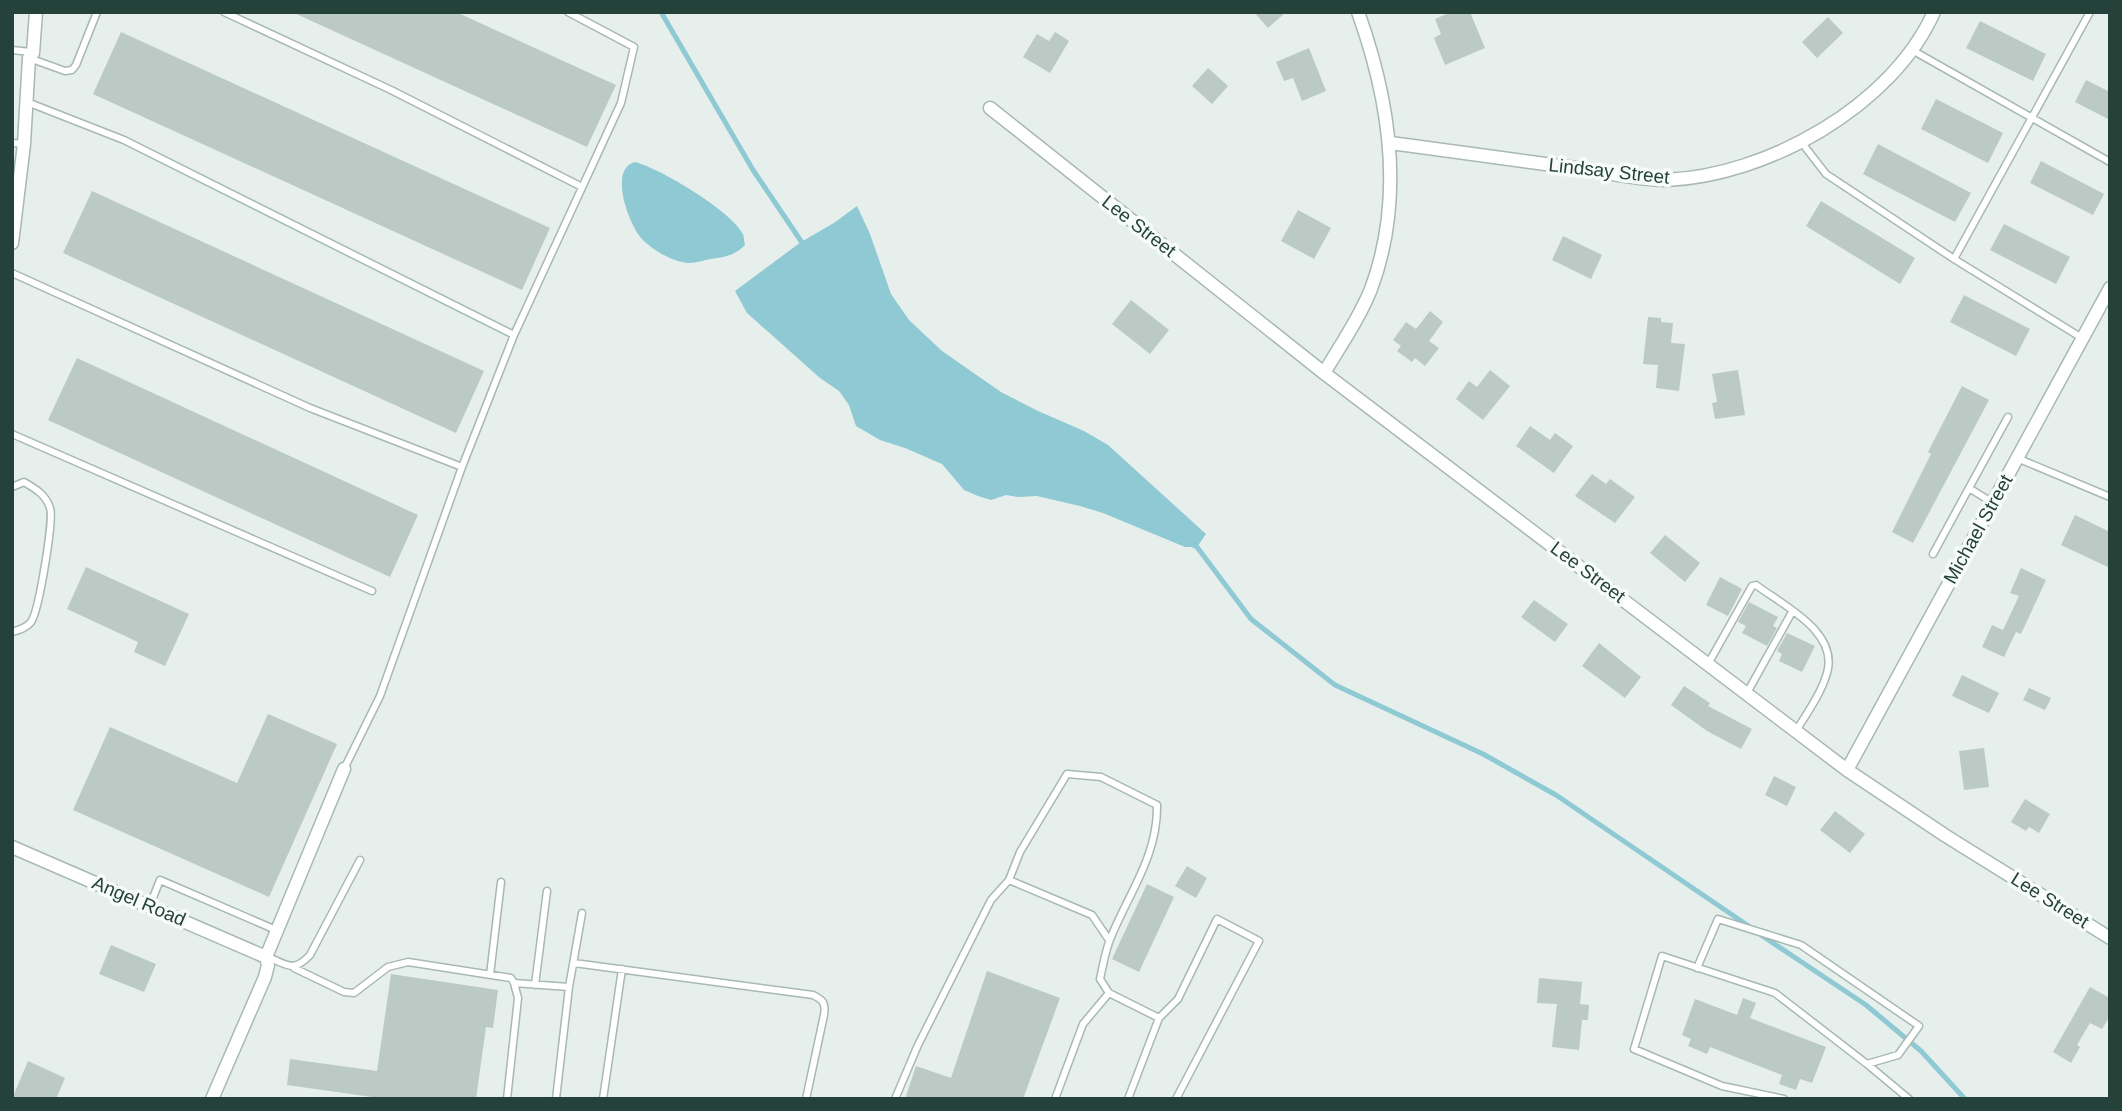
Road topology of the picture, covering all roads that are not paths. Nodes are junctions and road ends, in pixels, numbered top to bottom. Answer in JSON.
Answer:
{"nodes":[{"id":1,"x":36,"y":12,"type":"edge"},
{"id":2,"x":97,"y":12,"type":"edge"},
{"id":3,"x":224,"y":12,"type":"edge"},
{"id":4,"x":568,"y":12,"type":"edge"},
{"id":5,"x":1358,"y":12,"type":"edge"},
{"id":6,"x":1934,"y":12,"type":"edge"},
{"id":7,"x":2090,"y":12,"type":"edge"},
{"id":8,"x":12,"y":50,"type":"edge"},
{"id":9,"x":1912,"y":50,"type":"junction"},
{"id":10,"x":31,"y":55,"type":"junction"},
{"id":11,"x":26,"y":101,"type":"junction"},
{"id":12,"x":990,"y":108,"type":"dead end"},
{"id":13,"x":2031,"y":119,"type":"junction"},
{"id":14,"x":1390,"y":143,"type":"junction"},
{"id":15,"x":1802,"y":143,"type":"junction"},
{"id":16,"x":18,"y":144,"type":"edge"},
{"id":17,"x":2110,"y":162,"type":"edge"},
{"id":18,"x":582,"y":187,"type":"junction"},
{"id":19,"x":12,"y":243,"type":"edge"},
{"id":20,"x":1954,"y":259,"type":"junction"},
{"id":21,"x":12,"y":273,"type":"edge"},
{"id":22,"x":2110,"y":288,"type":"edge"},
{"id":23,"x":514,"y":335,"type":"junction"},
{"id":24,"x":2082,"y":338,"type":"junction"},
{"id":25,"x":1324,"y":373,"type":"junction"},
{"id":26,"x":2008,"y":417,"type":"dead end"},
{"id":27,"x":12,"y":434,"type":"edge"},
{"id":28,"x":2017,"y":458,"type":"junction"},
{"id":29,"x":462,"y":467,"type":"junction"},
{"id":30,"x":12,"y":486,"type":"edge"},
{"id":31,"x":1969,"y":488,"type":"junction"},
{"id":32,"x":2110,"y":497,"type":"edge"},
{"id":33,"x":1993,"y":503,"type":"junction"},
{"id":34,"x":1933,"y":554,"type":"dead end"},
{"id":35,"x":372,"y":591,"type":"dead end"},
{"id":36,"x":1792,"y":612,"type":"junction"},
{"id":37,"x":12,"y":632,"type":"edge"},
{"id":38,"x":1708,"y":664,"type":"junction"},
{"id":39,"x":1746,"y":693,"type":"junction"},
{"id":40,"x":1796,"y":731,"type":"junction"},
{"id":41,"x":344,"y":769,"type":"joint"},
{"id":42,"x":1847,"y":770,"type":"junction"},
{"id":43,"x":12,"y":847,"type":"edge"},
{"id":44,"x":360,"y":860,"type":"dead end"},
{"id":45,"x":1009,"y":880,"type":"junction"},
{"id":46,"x":501,"y":882,"type":"dead end"},
{"id":47,"x":547,"y":891,"type":"dead end"},
{"id":48,"x":150,"y":905,"type":"junction"},
{"id":49,"x":582,"y":913,"type":"dead end"},
{"id":50,"x":276,"y":930,"type":"junction"},
{"id":51,"x":2110,"y":938,"type":"edge"},
{"id":52,"x":1109,"y":940,"type":"junction"},
{"id":53,"x":266,"y":957,"type":"junction"},
{"id":54,"x":574,"y":962,"type":"junction"},
{"id":55,"x":294,"y":968,"type":"junction"},
{"id":56,"x":1697,"y":968,"type":"junction"},
{"id":57,"x":622,"y":969,"type":"junction"},
{"id":58,"x":490,"y":975,"type":"junction"},
{"id":59,"x":514,"y":983,"type":"junction"},
{"id":60,"x":535,"y":985,"type":"junction"},
{"id":61,"x":569,"y":987,"type":"junction"},
{"id":62,"x":1109,"y":993,"type":"junction"},
{"id":63,"x":1159,"y":1018,"type":"junction"},
{"id":64,"x":1867,"y":1064,"type":"junction"},
{"id":65,"x":212,"y":1099,"type":"edge"},
{"id":66,"x":507,"y":1099,"type":"edge"},
{"id":67,"x":556,"y":1099,"type":"edge"},
{"id":68,"x":603,"y":1099,"type":"edge"},
{"id":69,"x":806,"y":1099,"type":"edge"},
{"id":70,"x":895,"y":1099,"type":"edge"},
{"id":71,"x":1055,"y":1099,"type":"edge"},
{"id":72,"x":1128,"y":1099,"type":"edge"},
{"id":73,"x":1176,"y":1099,"type":"edge"},
{"id":74,"x":1784,"y":1099,"type":"edge"},
{"id":75,"x":1909,"y":1099,"type":"edge"}],
"edges":[{"from":1,"to":10,"type":"street"},
{"from":2,"to":10,"type":"lane"},
{"from":3,"to":18,"type":"lane"},
{"from":4,"to":18,"type":"lane"},
{"from":5,"to":14,"type":"street"},
{"from":6,"to":9,"type":"street","name":"Lindsay Street"},
{"from":7,"to":13,"type":"lane"},
{"from":8,"to":10,"type":"lane"},
{"from":9,"to":13,"type":"lane"},
{"from":9,"to":15,"type":"street","name":"Lindsay Street"},
{"from":10,"to":11,"type":"street"},
{"from":11,"to":16,"type":"street"},
{"from":11,"to":23,"type":"lane"},
{"from":12,"to":25,"type":"street","name":"Lee Street"},
{"from":13,"to":17,"type":"lane"},
{"from":13,"to":20,"type":"lane"},
{"from":14,"to":15,"type":"street","name":"Lindsay Street"},
{"from":14,"to":25,"type":"street"},
{"from":15,"to":20,"type":"lane"},
{"from":16,"to":19,"type":"street"},
{"from":18,"to":23,"type":"lane"},
{"from":20,"to":24,"type":"lane"},
{"from":21,"to":29,"type":"lane"},
{"from":22,"to":24,"type":"street","name":"Michael Street"},
{"from":23,"to":29,"type":"lane"},
{"from":24,"to":28,"type":"street","name":"Michael Street"},
{"from":25,"to":38,"type":"street","name":"Lee Street"},
{"from":26,"to":31,"type":"lane"},
{"from":27,"to":35,"type":"lane"},
{"from":28,"to":32,"type":"lane"},
{"from":28,"to":33,"type":"street","name":"Michael Street"},
{"from":29,"to":41,"type":"lane"},
{"from":30,"to":37,"type":"lane"},
{"from":31,"to":33,"type":"lane"},
{"from":31,"to":34,"type":"lane"},
{"from":33,"to":42,"type":"street","name":"Michael Street"},
{"from":36,"to":38,"type":"lane"},
{"from":36,"to":39,"type":"lane"},
{"from":36,"to":40,"type":"lane"},
{"from":38,"to":39,"type":"street","name":"Lee Street"},
{"from":39,"to":40,"type":"street","name":"Lee Street"},
{"from":40,"to":42,"type":"street","name":"Lee Street"},
{"from":41,"to":50,"type":"street"},
{"from":42,"to":51,"type":"street","name":"Lee Street"},
{"from":43,"to":48,"type":"street","name":"Angel Road"},
{"from":44,"to":55,"type":"lane"},
{"from":45,"to":52,"type":"lane"},
{"from":45,"to":52,"type":"lane"},
{"from":45,"to":70,"type":"lane"},
{"from":46,"to":58,"type":"lane"},
{"from":47,"to":60,"type":"lane"},
{"from":48,"to":50,"type":"lane"},
{"from":48,"to":53,"type":"street","name":"Angel Road"},
{"from":49,"to":54,"type":"lane"},
{"from":50,"to":53,"type":"street"},
{"from":52,"to":62,"type":"lane"},
{"from":53,"to":55,"type":"lane"},
{"from":53,"to":65,"type":"street"},
{"from":54,"to":57,"type":"lane"},
{"from":54,"to":61,"type":"lane"},
{"from":55,"to":58,"type":"lane"},
{"from":56,"to":64,"type":"lane"},
{"from":56,"to":64,"type":"lane"},
{"from":56,"to":74,"type":"lane"},
{"from":57,"to":68,"type":"lane"},
{"from":57,"to":69,"type":"lane"},
{"from":58,"to":59,"type":"lane"},
{"from":59,"to":60,"type":"lane"},
{"from":59,"to":66,"type":"lane"},
{"from":60,"to":61,"type":"lane"},
{"from":61,"to":67,"type":"lane"},
{"from":62,"to":63,"type":"lane"},
{"from":62,"to":71,"type":"lane"},
{"from":63,"to":72,"type":"lane"},
{"from":63,"to":73,"type":"lane"},
{"from":64,"to":75,"type":"lane"}]}
